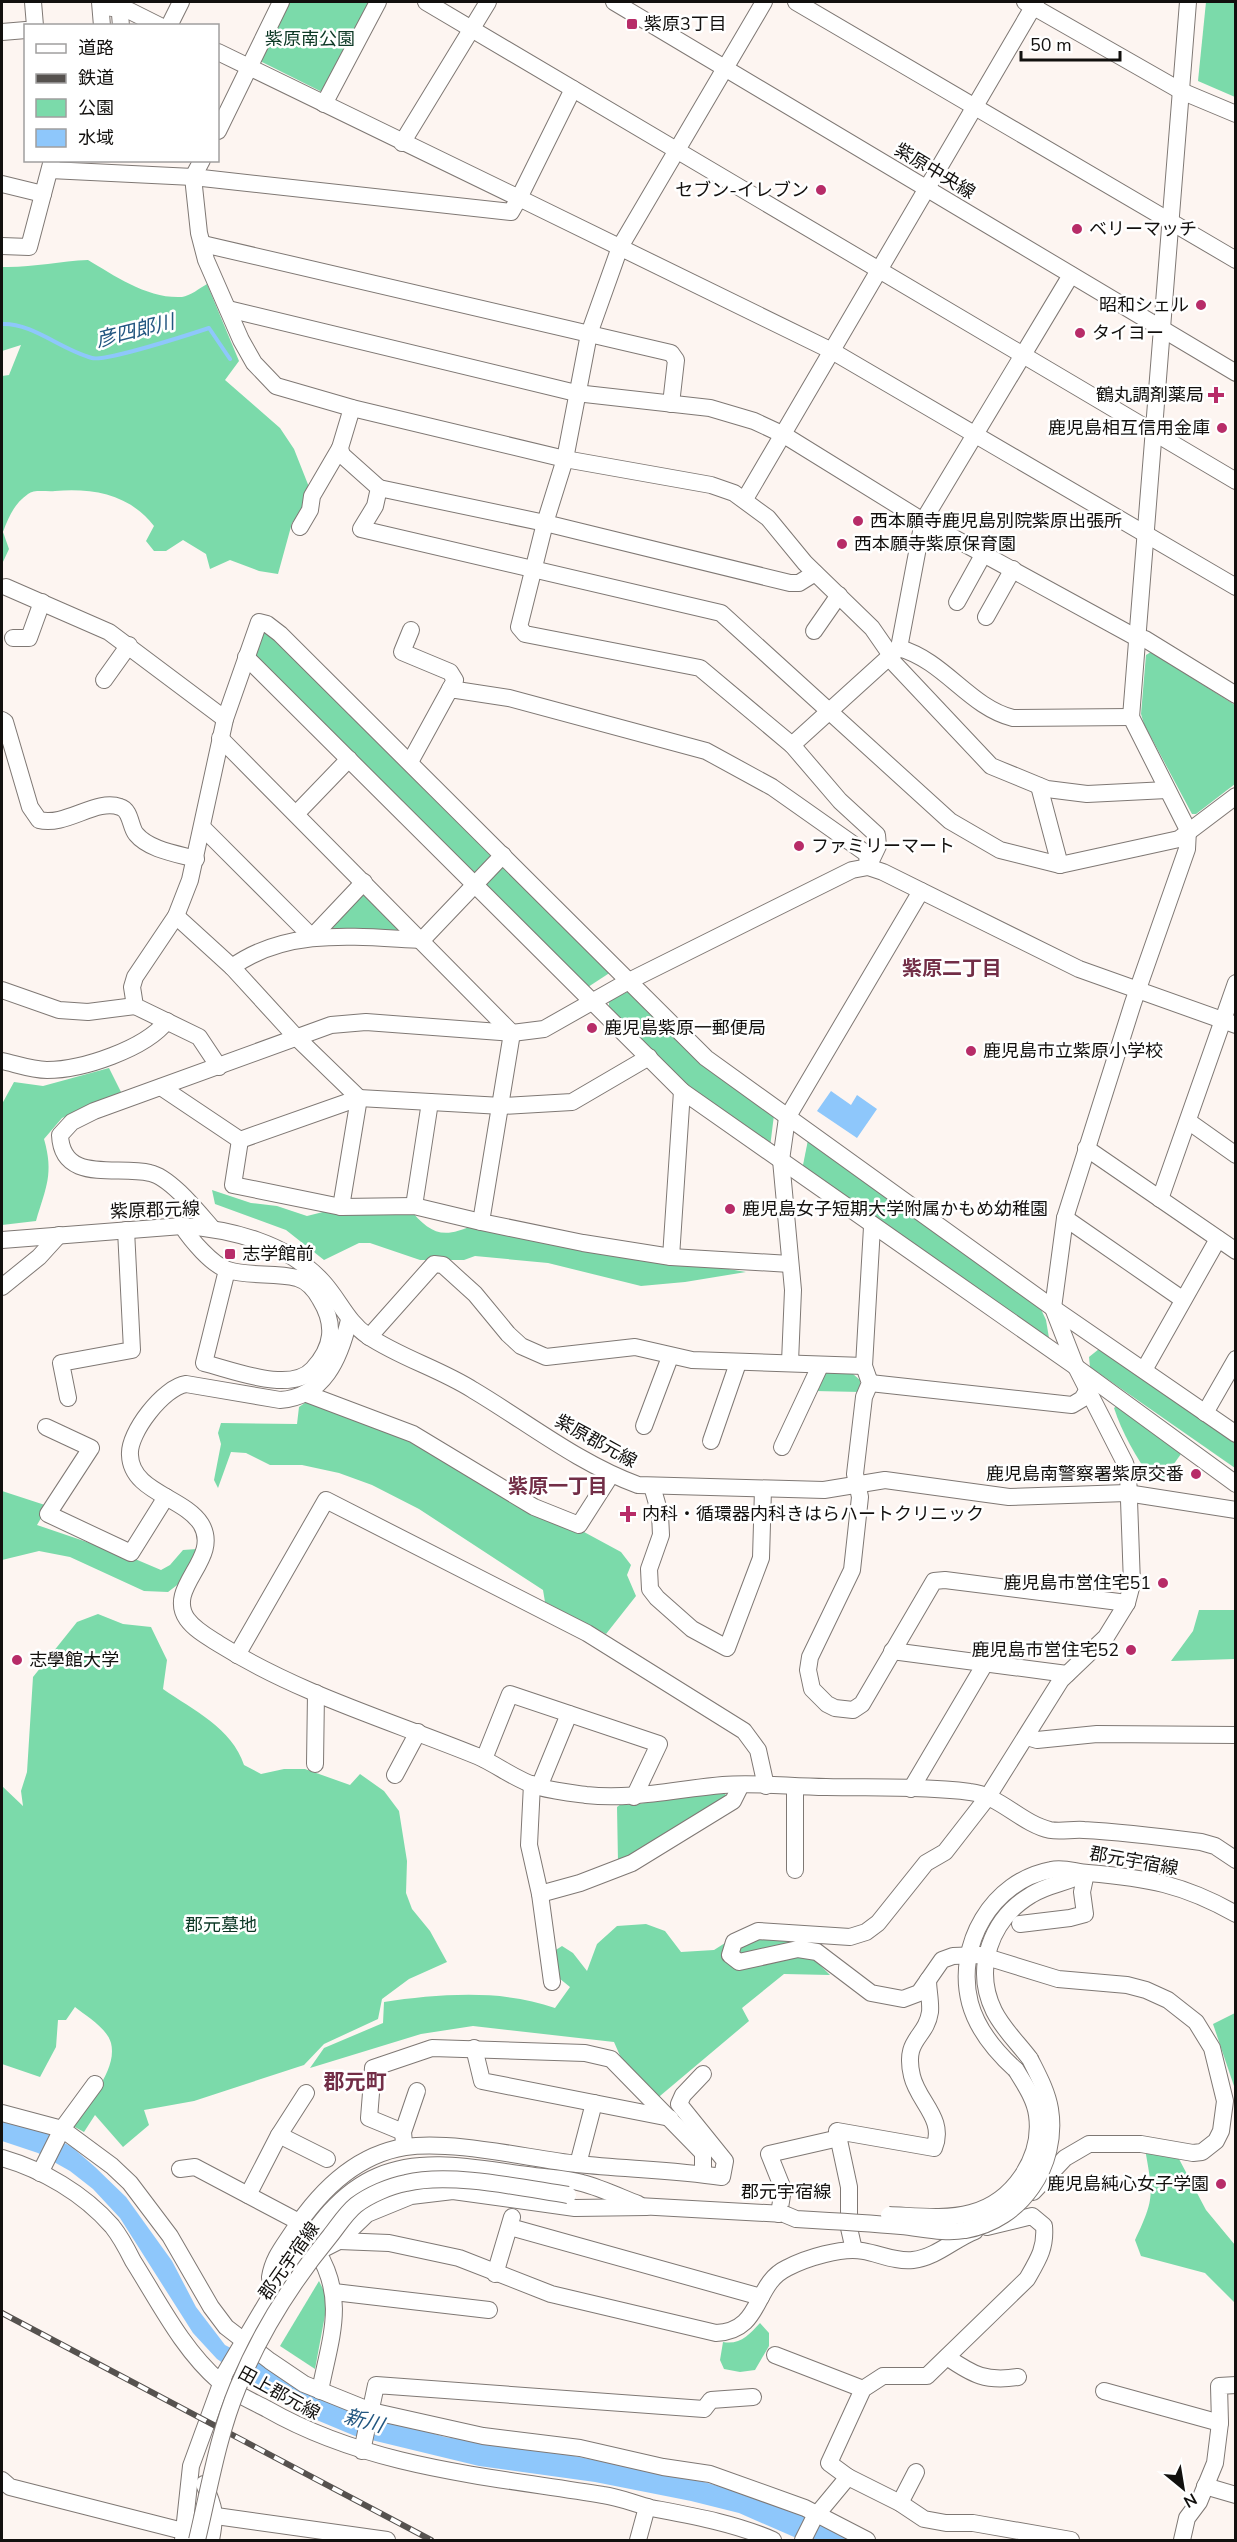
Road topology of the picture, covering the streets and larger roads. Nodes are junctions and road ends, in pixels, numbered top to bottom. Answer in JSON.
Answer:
{"nodes":[{"id":1,"x":33,"y":2,"type":"edge"},
{"id":2,"x":181,"y":2,"type":"edge"},
{"id":3,"x":281,"y":2,"type":"edge"},
{"id":4,"x":378,"y":2,"type":"edge"},
{"id":5,"x":426,"y":2,"type":"edge"},
{"id":6,"x":488,"y":2,"type":"edge"},
{"id":7,"x":614,"y":2,"type":"edge"},
{"id":8,"x":764,"y":2,"type":"edge"},
{"id":9,"x":796,"y":2,"type":"edge"},
{"id":10,"x":1188,"y":2,"type":"edge"},
{"id":11,"x":1031,"y":3,"type":"edge"},
{"id":12,"x":101,"y":4,"type":"edge"},
{"id":13,"x":120,"y":12,"type":"edge"},
{"id":14,"x":35,"y":24,"type":"edge"},
{"id":15,"x":102,"y":24,"type":"edge"},
{"id":16,"x":154,"y":24,"type":"edge"},
{"id":17,"x":170,"y":24,"type":"edge"},
{"id":18,"x":472,"y":28,"type":"junction"},
{"id":19,"x":24,"y":30,"type":"edge"},
{"id":20,"x":2,"y":32,"type":"edge"},
{"id":21,"x":219,"y":52,"type":"edge"},
{"id":22,"x":251,"y":67,"type":"junction"},
{"id":23,"x":724,"y":68,"type":"junction"},
{"id":24,"x":573,"y":89,"type":"junction"},
{"id":25,"x":1181,"y":90,"type":"junction"},
{"id":26,"x":324,"y":104,"type":"junction"},
{"id":27,"x":975,"y":105,"type":"junction"},
{"id":28,"x":1236,"y":114,"type":"edge"},
{"id":29,"x":219,"y":128,"type":"edge"},
{"id":30,"x":402,"y":143,"type":"junction"},
{"id":31,"x":677,"y":149,"type":"junction"},
{"id":32,"x":201,"y":162,"type":"edge"},
{"id":33,"x":51,"y":165,"type":"edge"},
{"id":34,"x":115,"y":166,"type":"edge"},
{"id":35,"x":132,"y":167,"type":"edge"},
{"id":36,"x":193,"y":177,"type":"junction"},
{"id":37,"x":2,"y":184,"type":"edge"},
{"id":38,"x":927,"y":189,"type":"junction"},
{"id":39,"x":43,"y":194,"type":"junction"},
{"id":40,"x":519,"y":198,"type":"junction"},
{"id":41,"x":1170,"y":222,"type":"junction"},
{"id":42,"x":203,"y":244,"type":"junction"},
{"id":43,"x":2,"y":246,"type":"edge"},
{"id":44,"x":620,"y":247,"type":"junction"},
{"id":45,"x":1236,"y":260,"type":"edge"},
{"id":46,"x":879,"y":270,"type":"junction"},
{"id":47,"x":1071,"y":275,"type":"junction"},
{"id":48,"x":228,"y":309,"type":"junction"},
{"id":49,"x":1161,"y":329,"type":"junction"},
{"id":50,"x":589,"y":334,"type":"junction"},
{"id":51,"x":832,"y":351,"type":"junction"},
{"id":52,"x":1022,"y":355,"type":"junction"},
{"id":53,"x":1236,"y":373,"type":"edge"},
{"id":54,"x":576,"y":393,"type":"junction"},
{"id":55,"x":671,"y":404,"type":"junction"},
{"id":56,"x":352,"y":408,"type":"junction"},
{"id":57,"x":1153,"y":432,"type":"junction"},
{"id":58,"x":976,"y":434,"type":"junction"},
{"id":59,"x":784,"y":435,"type":"junction"},
{"id":60,"x":340,"y":448,"type":"junction"},
{"id":61,"x":565,"y":459,"type":"junction"},
{"id":62,"x":1236,"y":481,"type":"edge"},
{"id":63,"x":379,"y":488,"type":"junction"},
{"id":64,"x":745,"y":499,"type":"junction"},
{"id":65,"x":923,"y":521,"type":"junction"},
{"id":66,"x":545,"y":523,"type":"junction"},
{"id":67,"x":300,"y":527,"type":"dead end"},
{"id":68,"x":1145,"y":533,"type":"junction"},
{"id":69,"x":983,"y":555,"type":"junction"},
{"id":70,"x":533,"y":568,"type":"junction"},
{"id":71,"x":1013,"y":569,"type":"junction"},
{"id":72,"x":814,"y":573,"type":"junction"},
{"id":73,"x":6,"y":587,"type":"dead end"},
{"id":74,"x":1236,"y":587,"type":"edge"},
{"id":75,"x":839,"y":595,"type":"junction"},
{"id":76,"x":42,"y":602,"type":"junction"},
{"id":77,"x":957,"y":602,"type":"dead end"},
{"id":78,"x":986,"y":617,"type":"dead end"},
{"id":79,"x":411,"y":630,"type":"dead end"},
{"id":80,"x":814,"y":631,"type":"dead end"},
{"id":81,"x":13,"y":638,"type":"dead end"},
{"id":82,"x":1137,"y":638,"type":"junction"},
{"id":83,"x":129,"y":645,"type":"junction"},
{"id":84,"x":895,"y":651,"type":"junction"},
{"id":85,"x":246,"y":657,"type":"junction"},
{"id":86,"x":104,"y":680,"type":"dead end"},
{"id":87,"x":450,"y":688,"type":"junction"},
{"id":88,"x":1236,"y":695,"type":"edge"},
{"id":89,"x":830,"y":711,"type":"junction"},
{"id":90,"x":1131,"y":717,"type":"junction"},
{"id":91,"x":225,"y":719,"type":"junction"},
{"id":92,"x":2,"y":720,"type":"edge"},
{"id":93,"x":220,"y":738,"type":"junction"},
{"id":94,"x":792,"y":745,"type":"junction"},
{"id":95,"x":349,"y":759,"type":"junction"},
{"id":96,"x":410,"y":762,"type":"junction"},
{"id":97,"x":1039,"y":786,"type":"junction"},
{"id":98,"x":1167,"y":790,"type":"junction"},
{"id":99,"x":1236,"y":796,"type":"edge"},
{"id":100,"x":296,"y":814,"type":"junction"},
{"id":101,"x":203,"y":828,"type":"junction"},
{"id":102,"x":1188,"y":830,"type":"junction"},
{"id":103,"x":503,"y":855,"type":"junction"},
{"id":104,"x":196,"y":859,"type":"junction"},
{"id":105,"x":1060,"y":866,"type":"junction"},
{"id":106,"x":868,"y":867,"type":"junction"},
{"id":107,"x":364,"y":882,"type":"junction"},
{"id":108,"x":476,"y":885,"type":"junction"},
{"id":109,"x":921,"y":891,"type":"junction"},
{"id":110,"x":176,"y":916,"type":"junction"},
{"id":111,"x":312,"y":937,"type":"junction"},
{"id":112,"x":422,"y":940,"type":"junction"},
{"id":113,"x":232,"y":967,"type":"junction"},
{"id":114,"x":627,"y":982,"type":"junction"},
{"id":115,"x":1236,"y":983,"type":"edge"},
{"id":116,"x":2,"y":990,"type":"edge"},
{"id":117,"x":1137,"y":991,"type":"junction"},
{"id":118,"x":595,"y":1003,"type":"junction"},
{"id":119,"x":135,"y":1006,"type":"junction"},
{"id":120,"x":167,"y":1021,"type":"junction"},
{"id":121,"x":1229,"y":1022,"type":"edge"},
{"id":122,"x":512,"y":1033,"type":"junction"},
{"id":123,"x":296,"y":1037,"type":"junction"},
{"id":124,"x":649,"y":1058,"type":"junction"},
{"id":125,"x":2,"y":1061,"type":"edge"},
{"id":126,"x":219,"y":1067,"type":"junction"},
{"id":127,"x":161,"y":1087,"type":"junction"},
{"id":128,"x":682,"y":1091,"type":"junction"},
{"id":129,"x":359,"y":1098,"type":"junction"},
{"id":130,"x":430,"y":1102,"type":"junction"},
{"id":131,"x":502,"y":1106,"type":"junction"},
{"id":132,"x":787,"y":1118,"type":"junction"},
{"id":133,"x":1188,"y":1121,"type":"junction"},
{"id":134,"x":240,"y":1140,"type":"junction"},
{"id":135,"x":1086,"y":1148,"type":"junction"},
{"id":136,"x":1236,"y":1155,"type":"edge"},
{"id":137,"x":781,"y":1160,"type":"junction"},
{"id":138,"x":1160,"y":1199,"type":"junction"},
{"id":139,"x":414,"y":1206,"type":"junction"},
{"id":140,"x":341,"y":1207,"type":"junction"},
{"id":141,"x":1065,"y":1218,"type":"junction"},
{"id":142,"x":481,"y":1222,"type":"junction"},
{"id":143,"x":182,"y":1226,"type":"junction"},
{"id":144,"x":872,"y":1227,"type":"junction"},
{"id":145,"x":212,"y":1228,"type":"junction"},
{"id":146,"x":126,"y":1230,"type":"junction"},
{"id":147,"x":59,"y":1235,"type":"junction"},
{"id":148,"x":1218,"y":1239,"type":"junction"},
{"id":149,"x":2,"y":1240,"type":"edge"},
{"id":150,"x":1236,"y":1251,"type":"edge"},
{"id":151,"x":671,"y":1257,"type":"junction"},
{"id":152,"x":790,"y":1264,"type":"junction"},
{"id":153,"x":227,"y":1270,"type":"junction"},
{"id":154,"x":2,"y":1287,"type":"edge"},
{"id":155,"x":1182,"y":1299,"type":"junction"},
{"id":156,"x":1053,"y":1308,"type":"junction"},
{"id":157,"x":349,"y":1320,"type":"junction"},
{"id":158,"x":369,"y":1337,"type":"junction"},
{"id":159,"x":670,"y":1356,"type":"junction"},
{"id":160,"x":1236,"y":1359,"type":"edge"},
{"id":161,"x":790,"y":1362,"type":"junction"},
{"id":162,"x":738,"y":1363,"type":"junction"},
{"id":163,"x":864,"y":1365,"type":"junction"},
{"id":164,"x":820,"y":1366,"type":"junction"},
{"id":165,"x":1076,"y":1367,"type":"junction"},
{"id":166,"x":1144,"y":1370,"type":"junction"},
{"id":167,"x":870,"y":1383,"type":"junction"},
{"id":168,"x":1087,"y":1391,"type":"junction"},
{"id":169,"x":308,"y":1394,"type":"junction"},
{"id":170,"x":68,"y":1398,"type":"dead end"},
{"id":171,"x":1205,"y":1413,"type":"junction"},
{"id":172,"x":644,"y":1426,"type":"dead end"},
{"id":173,"x":46,"y":1427,"type":"dead end"},
{"id":174,"x":1236,"y":1434,"type":"edge"},
{"id":175,"x":711,"y":1441,"type":"dead end"},
{"id":176,"x":782,"y":1447,"type":"dead end"},
{"id":177,"x":611,"y":1475,"type":"junction"},
{"id":178,"x":1236,"y":1484,"type":"edge"},
{"id":179,"x":858,"y":1485,"type":"junction"},
{"id":180,"x":652,"y":1486,"type":"junction"},
{"id":181,"x":763,"y":1489,"type":"junction"},
{"id":182,"x":1127,"y":1493,"type":"junction"},
{"id":183,"x":166,"y":1497,"type":"junction"},
{"id":184,"x":1236,"y":1510,"type":"edge"},
{"id":185,"x":1127,"y":1604,"type":"junction"},
{"id":186,"x":892,"y":1651,"type":"junction"},
{"id":187,"x":237,"y":1655,"type":"junction"},
{"id":188,"x":986,"y":1662,"type":"junction"},
{"id":189,"x":1066,"y":1674,"type":"junction"},
{"id":190,"x":316,"y":1694,"type":"junction"},
{"id":191,"x":568,"y":1714,"type":"junction"},
{"id":192,"x":418,"y":1732,"type":"junction"},
{"id":193,"x":1236,"y":1735,"type":"edge"},
{"id":194,"x":1027,"y":1737,"type":"junction"},
{"id":195,"x":484,"y":1759,"type":"junction"},
{"id":196,"x":315,"y":1764,"type":"dead end"},
{"id":197,"x":395,"y":1775,"type":"dead end"},
{"id":198,"x":741,"y":1785,"type":"junction"},
{"id":199,"x":535,"y":1786,"type":"junction"},
{"id":200,"x":766,"y":1786,"type":"junction"},
{"id":201,"x":795,"y":1787,"type":"junction"},
{"id":202,"x":911,"y":1789,"type":"junction"},
{"id":203,"x":634,"y":1797,"type":"junction"},
{"id":204,"x":987,"y":1798,"type":"junction"},
{"id":205,"x":1236,"y":1860,"type":"edge"},
{"id":206,"x":795,"y":1870,"type":"dead end"},
{"id":207,"x":1086,"y":1873,"type":"junction"},
{"id":208,"x":540,"y":1894,"type":"junction"},
{"id":209,"x":1236,"y":1914,"type":"edge"},
{"id":210,"x":1020,"y":1924,"type":"dead end"},
{"id":211,"x":969,"y":1954,"type":"junction"},
{"id":212,"x":988,"y":1958,"type":"junction"},
{"id":213,"x":928,"y":1980,"type":"junction"},
{"id":214,"x":552,"y":1982,"type":"dead end"},
{"id":215,"x":474,"y":2048,"type":"junction"},
{"id":216,"x":704,"y":2074,"type":"dead end"},
{"id":217,"x":95,"y":2084,"type":"dead end"},
{"id":218,"x":417,"y":2091,"type":"dead end"},
{"id":219,"x":306,"y":2093,"type":"dead end"},
{"id":220,"x":594,"y":2103,"type":"junction"},
{"id":221,"x":2,"y":2113,"type":"edge"},
{"id":222,"x":670,"y":2118,"type":"junction"},
{"id":223,"x":62,"y":2129,"type":"junction"},
{"id":224,"x":279,"y":2135,"type":"junction"},
{"id":225,"x":839,"y":2138,"type":"junction"},
{"id":226,"x":404,"y":2140,"type":"junction"},
{"id":227,"x":2,"y":2158,"type":"edge"},
{"id":228,"x":327,"y":2159,"type":"dead end"},
{"id":229,"x":578,"y":2164,"type":"junction"},
{"id":230,"x":180,"y":2169,"type":"dead end"},
{"id":231,"x":40,"y":2173,"type":"junction"},
{"id":232,"x":703,"y":2174,"type":"junction"},
{"id":233,"x":248,"y":2194,"type":"junction"},
{"id":234,"x":647,"y":2207,"type":"junction"},
{"id":235,"x":781,"y":2214,"type":"junction"},
{"id":236,"x":299,"y":2222,"type":"junction"},
{"id":237,"x":982,"y":2228,"type":"junction"},
{"id":238,"x":339,"y":2241,"type":"junction"},
{"id":239,"x":854,"y":2250,"type":"junction"},
{"id":240,"x":317,"y":2251,"type":"junction"},
{"id":241,"x":495,"y":2274,"type":"junction"},
{"id":242,"x":281,"y":2278,"type":"junction"},
{"id":243,"x":334,"y":2292,"type":"junction"},
{"id":244,"x":761,"y":2297,"type":"junction"},
{"id":245,"x":489,"y":2310,"type":"dead end"},
{"id":246,"x":240,"y":2342,"type":"junction"},
{"id":247,"x":774,"y":2355,"type":"dead end"},
{"id":248,"x":947,"y":2357,"type":"junction"},
{"id":249,"x":1018,"y":2377,"type":"dead end"},
{"id":250,"x":223,"y":2378,"type":"junction"},
{"id":251,"x":1236,"y":2385,"type":"edge"},
{"id":252,"x":863,"y":2389,"type":"junction"},
{"id":253,"x":320,"y":2391,"type":"junction"},
{"id":254,"x":1104,"y":2391,"type":"dead end"},
{"id":255,"x":753,"y":2397,"type":"dead end"},
{"id":256,"x":371,"y":2413,"type":"junction"},
{"id":257,"x":1220,"y":2422,"type":"junction"},
{"id":258,"x":362,"y":2451,"type":"junction"},
{"id":259,"x":198,"y":2454,"type":"junction"},
{"id":260,"x":916,"y":2472,"type":"dead end"},
{"id":261,"x":848,"y":2477,"type":"junction"},
{"id":262,"x":2,"y":2480,"type":"edge"},
{"id":263,"x":1205,"y":2486,"type":"junction"},
{"id":264,"x":1236,"y":2495,"type":"edge"},
{"id":265,"x":211,"y":2499,"type":"junction"},
{"id":266,"x":900,"y":2503,"type":"junction"},
{"id":267,"x":647,"y":2507,"type":"junction"},
{"id":268,"x":216,"y":2516,"type":"junction"},
{"id":269,"x":816,"y":2516,"type":"junction"},
{"id":270,"x":189,"y":2537,"type":"edge"},
{"id":271,"x":212,"y":2541,"type":"edge"},
{"id":272,"x":387,"y":2541,"type":"edge"},
{"id":273,"x":638,"y":2541,"type":"edge"},
{"id":274,"x":773,"y":2541,"type":"edge"},
{"id":275,"x":803,"y":2541,"type":"edge"},
{"id":276,"x":867,"y":2541,"type":"edge"},
{"id":277,"x":1071,"y":2541,"type":"edge"},
{"id":278,"x":1182,"y":2541,"type":"edge"}],
"edges":[{"from":1,"to":14,"type":"street"},
{"from":2,"to":17,"type":"street"},
{"from":3,"to":22,"type":"street"},
{"from":4,"to":26,"type":"street"},
{"from":5,"to":18,"type":"street"},
{"from":6,"to":18,"type":"street"},
{"from":7,"to":23,"type":"street","name":"紫原中央線"},
{"from":8,"to":23,"type":"street"},
{"from":9,"to":27,"type":"street"},
{"from":10,"to":25,"type":"street"},
{"from":11,"to":25,"type":"street"},
{"from":11,"to":27,"type":"street"},
{"from":12,"to":13,"type":"street"},
{"from":12,"to":15,"type":"street"},
{"from":13,"to":16,"type":"street"},
{"from":18,"to":24,"type":"street"},
{"from":18,"to":30,"type":"street"},
{"from":19,"to":20,"type":"street"},
{"from":21,"to":22,"type":"street"},
{"from":22,"to":26,"type":"street"},
{"from":22,"to":29,"type":"street"},
{"from":23,"to":31,"type":"street"},
{"from":23,"to":38,"type":"street","name":"紫原中央線"},
{"from":24,"to":31,"type":"street"},
{"from":24,"to":40,"type":"street"},
{"from":25,"to":28,"type":"street"},
{"from":25,"to":41,"type":"street"},
{"from":26,"to":30,"type":"street"},
{"from":27,"to":38,"type":"street"},
{"from":27,"to":41,"type":"street"},
{"from":30,"to":40,"type":"street"},
{"from":31,"to":44,"type":"street"},
{"from":31,"to":46,"type":"street"},
{"from":32,"to":36,"type":"street"},
{"from":33,"to":34,"type":"street"},
{"from":33,"to":39,"type":"street"},
{"from":34,"to":35,"type":"street"},
{"from":35,"to":36,"type":"street"},
{"from":36,"to":40,"type":"street"},
{"from":36,"to":42,"type":"street"},
{"from":37,"to":39,"type":"street"},
{"from":38,"to":46,"type":"street"},
{"from":38,"to":47,"type":"street","name":"紫原中央線"},
{"from":39,"to":43,"type":"street"},
{"from":40,"to":44,"type":"street"},
{"from":41,"to":45,"type":"street"},
{"from":41,"to":49,"type":"street"},
{"from":42,"to":48,"type":"street"},
{"from":42,"to":50,"type":"street"},
{"from":44,"to":50,"type":"street"},
{"from":44,"to":51,"type":"street"},
{"from":46,"to":51,"type":"street"},
{"from":46,"to":52,"type":"street"},
{"from":47,"to":49,"type":"street","name":"紫原中央線"},
{"from":47,"to":52,"type":"street"},
{"from":48,"to":54,"type":"street"},
{"from":48,"to":56,"type":"street"},
{"from":49,"to":53,"type":"street","name":"紫原中央線"},
{"from":49,"to":57,"type":"street"},
{"from":50,"to":54,"type":"street"},
{"from":50,"to":55,"type":"street"},
{"from":51,"to":58,"type":"street"},
{"from":51,"to":59,"type":"street"},
{"from":52,"to":57,"type":"street"},
{"from":52,"to":58,"type":"street"},
{"from":54,"to":55,"type":"street"},
{"from":54,"to":61,"type":"street"},
{"from":55,"to":59,"type":"street"},
{"from":56,"to":60,"type":"street"},
{"from":56,"to":61,"type":"street"},
{"from":57,"to":62,"type":"street"},
{"from":57,"to":68,"type":"street"},
{"from":58,"to":65,"type":"street"},
{"from":58,"to":68,"type":"street"},
{"from":59,"to":64,"type":"street"},
{"from":59,"to":65,"type":"street"},
{"from":60,"to":63,"type":"street"},
{"from":60,"to":67,"type":"street"},
{"from":61,"to":64,"type":"street"},
{"from":61,"to":66,"type":"street"},
{"from":63,"to":66,"type":"street"},
{"from":63,"to":70,"type":"street"},
{"from":64,"to":72,"type":"street"},
{"from":65,"to":69,"type":"street"},
{"from":65,"to":84,"type":"street"},
{"from":66,"to":70,"type":"street"},
{"from":66,"to":72,"type":"street"},
{"from":68,"to":74,"type":"street"},
{"from":68,"to":82,"type":"street"},
{"from":69,"to":71,"type":"street"},
{"from":69,"to":77,"type":"street"},
{"from":70,"to":89,"type":"street"},
{"from":70,"to":94,"type":"street"},
{"from":71,"to":78,"type":"street"},
{"from":71,"to":82,"type":"street"},
{"from":72,"to":75,"type":"street"},
{"from":73,"to":76,"type":"street"},
{"from":75,"to":80,"type":"street"},
{"from":75,"to":84,"type":"street"},
{"from":76,"to":81,"type":"street"},
{"from":76,"to":83,"type":"street"},
{"from":79,"to":87,"type":"street"},
{"from":82,"to":88,"type":"street"},
{"from":82,"to":90,"type":"street"},
{"from":83,"to":86,"type":"street"},
{"from":83,"to":91,"type":"street"},
{"from":84,"to":89,"type":"street"},
{"from":84,"to":90,"type":"street"},
{"from":84,"to":97,"type":"street"},
{"from":85,"to":91,"type":"street"},
{"from":85,"to":95,"type":"street"},
{"from":85,"to":96,"type":"street"},
{"from":87,"to":96,"type":"street"},
{"from":87,"to":106,"type":"street"},
{"from":89,"to":94,"type":"street"},
{"from":89,"to":105,"type":"street"},
{"from":90,"to":98,"type":"street"},
{"from":91,"to":93,"type":"street"},
{"from":92,"to":104,"type":"street"},
{"from":93,"to":100,"type":"street"},
{"from":93,"to":101,"type":"street"},
{"from":94,"to":106,"type":"street"},
{"from":95,"to":100,"type":"street"},
{"from":95,"to":108,"type":"street"},
{"from":96,"to":103,"type":"street"},
{"from":97,"to":98,"type":"street"},
{"from":97,"to":105,"type":"street"},
{"from":98,"to":102,"type":"street"},
{"from":99,"to":102,"type":"street"},
{"from":100,"to":107,"type":"street"},
{"from":101,"to":104,"type":"street"},
{"from":101,"to":111,"type":"street"},
{"from":102,"to":105,"type":"street"},
{"from":102,"to":117,"type":"street"},
{"from":103,"to":108,"type":"street"},
{"from":103,"to":114,"type":"street"},
{"from":104,"to":110,"type":"street"},
{"from":106,"to":109,"type":"street"},
{"from":106,"to":114,"type":"street"},
{"from":107,"to":111,"type":"street"},
{"from":107,"to":112,"type":"street"},
{"from":108,"to":112,"type":"street"},
{"from":108,"to":118,"type":"street"},
{"from":109,"to":117,"type":"street"},
{"from":109,"to":132,"type":"street"},
{"from":110,"to":113,"type":"street"},
{"from":110,"to":119,"type":"street"},
{"from":111,"to":112,"type":"street"},
{"from":111,"to":113,"type":"street"},
{"from":112,"to":122,"type":"street"},
{"from":113,"to":123,"type":"street"},
{"from":114,"to":118,"type":"street"},
{"from":114,"to":132,"type":"street"},
{"from":115,"to":121,"type":"street"},
{"from":116,"to":119,"type":"street"},
{"from":117,"to":121,"type":"street"},
{"from":117,"to":135,"type":"street"},
{"from":118,"to":122,"type":"street"},
{"from":118,"to":124,"type":"street"},
{"from":119,"to":120,"type":"street"},
{"from":120,"to":125,"type":"street"},
{"from":120,"to":126,"type":"street"},
{"from":121,"to":133,"type":"street"},
{"from":122,"to":123,"type":"street"},
{"from":122,"to":131,"type":"street"},
{"from":123,"to":126,"type":"street"},
{"from":123,"to":129,"type":"street"},
{"from":124,"to":128,"type":"street"},
{"from":124,"to":131,"type":"street"},
{"from":126,"to":127,"type":"street"},
{"from":127,"to":134,"type":"street"},
{"from":127,"to":145,"type":"street"},
{"from":128,"to":137,"type":"street"},
{"from":128,"to":151,"type":"street"},
{"from":129,"to":130,"type":"street"},
{"from":129,"to":134,"type":"street"},
{"from":129,"to":140,"type":"street"},
{"from":130,"to":131,"type":"street"},
{"from":130,"to":139,"type":"street"},
{"from":131,"to":142,"type":"street"},
{"from":132,"to":137,"type":"street"},
{"from":132,"to":156,"type":"street"},
{"from":133,"to":136,"type":"street"},
{"from":133,"to":138,"type":"street"},
{"from":134,"to":140,"type":"street"},
{"from":135,"to":138,"type":"street"},
{"from":135,"to":141,"type":"street"},
{"from":137,"to":144,"type":"street"},
{"from":137,"to":152,"type":"street"},
{"from":138,"to":148,"type":"street"},
{"from":139,"to":140,"type":"street"},
{"from":139,"to":142,"type":"street"},
{"from":141,"to":155,"type":"street"},
{"from":141,"to":156,"type":"street"},
{"from":142,"to":151,"type":"street"},
{"from":143,"to":145,"type":"street","name":"紫原郡元線"},
{"from":143,"to":146,"type":"street","name":"紫原郡元線"},
{"from":143,"to":153,"type":"street"},
{"from":144,"to":163,"type":"street"},
{"from":144,"to":165,"type":"street"},
{"from":145,"to":157,"type":"street","name":"紫原郡元線"},
{"from":146,"to":147,"type":"street","name":"紫原郡元線"},
{"from":146,"to":170,"type":"street"},
{"from":147,"to":149,"type":"street","name":"紫原郡元線"},
{"from":147,"to":154,"type":"street"},
{"from":148,"to":150,"type":"street"},
{"from":148,"to":155,"type":"street"},
{"from":151,"to":152,"type":"street"},
{"from":152,"to":161,"type":"street"},
{"from":153,"to":153,"type":"street"},
{"from":155,"to":166,"type":"street"},
{"from":156,"to":165,"type":"street"},
{"from":156,"to":166,"type":"street"},
{"from":157,"to":158,"type":"street","name":"紫原郡元線"},
{"from":157,"to":169,"type":"street"},
{"from":158,"to":159,"type":"street"},
{"from":158,"to":177,"type":"street","name":"紫原郡元線"},
{"from":159,"to":162,"type":"street"},
{"from":159,"to":172,"type":"street"},
{"from":160,"to":171,"type":"street"},
{"from":161,"to":162,"type":"street"},
{"from":161,"to":164,"type":"street"},
{"from":162,"to":175,"type":"street"},
{"from":163,"to":164,"type":"street"},
{"from":163,"to":167,"type":"street"},
{"from":164,"to":176,"type":"street"},
{"from":165,"to":168,"type":"street"},
{"from":165,"to":178,"type":"street"},
{"from":166,"to":171,"type":"street"},
{"from":167,"to":168,"type":"street"},
{"from":167,"to":179,"type":"street"},
{"from":168,"to":182,"type":"street"},
{"from":169,"to":177,"type":"street"},
{"from":169,"to":183,"type":"street"},
{"from":171,"to":174,"type":"street"},
{"from":173,"to":183,"type":"street"},
{"from":177,"to":180,"type":"street","name":"紫原郡元線"},
{"from":179,"to":181,"type":"street","name":"紫原郡元線"},
{"from":179,"to":182,"type":"street","name":"紫原郡元線"},
{"from":179,"to":186,"type":"street"},
{"from":180,"to":181,"type":"street","name":"紫原郡元線"},
{"from":180,"to":181,"type":"street"},
{"from":182,"to":184,"type":"street","name":"紫原郡元線"},
{"from":182,"to":185,"type":"street"},
{"from":183,"to":187,"type":"street"},
{"from":185,"to":186,"type":"street"},
{"from":185,"to":189,"type":"street"},
{"from":186,"to":188,"type":"street"},
{"from":187,"to":190,"type":"street"},
{"from":187,"to":200,"type":"street"},
{"from":188,"to":189,"type":"street"},
{"from":188,"to":202,"type":"street"},
{"from":189,"to":194,"type":"street"},
{"from":190,"to":192,"type":"street"},
{"from":190,"to":196,"type":"street"},
{"from":191,"to":195,"type":"street"},
{"from":191,"to":199,"type":"street"},
{"from":191,"to":203,"type":"street"},
{"from":192,"to":195,"type":"street"},
{"from":192,"to":197,"type":"street"},
{"from":193,"to":194,"type":"street"},
{"from":194,"to":204,"type":"street"},
{"from":195,"to":199,"type":"street"},
{"from":198,"to":200,"type":"street"},
{"from":198,"to":203,"type":"street"},
{"from":198,"to":208,"type":"street"},
{"from":199,"to":203,"type":"street"},
{"from":199,"to":208,"type":"street"},
{"from":200,"to":201,"type":"street"},
{"from":201,"to":202,"type":"street"},
{"from":201,"to":206,"type":"street"},
{"from":202,"to":204,"type":"street"},
{"from":204,"to":205,"type":"street"},
{"from":204,"to":213,"type":"street"},
{"from":207,"to":209,"type":"street","name":"郡元宇宿線"},
{"from":207,"to":210,"type":"street"},
{"from":207,"to":211,"type":"street","name":"郡元宇宿線"},
{"from":207,"to":212,"type":"street"},
{"from":208,"to":214,"type":"street"},
{"from":211,"to":212,"type":"street"},
{"from":211,"to":213,"type":"street"},
{"from":211,"to":235,"type":"street","name":"郡元宇宿線","bridge":true},
{"from":212,"to":235,"type":"street","bridge":true},
{"from":212,"to":237,"type":"street"},
{"from":213,"to":225,"type":"street"},
{"from":215,"to":220,"type":"street"},
{"from":215,"to":222,"type":"street"},
{"from":215,"to":226,"type":"street"},
{"from":216,"to":232,"type":"street"},
{"from":217,"to":223,"type":"street"},
{"from":218,"to":226,"type":"street"},
{"from":219,"to":224,"type":"street"},
{"from":220,"to":222,"type":"street"},
{"from":220,"to":229,"type":"street"},
{"from":221,"to":223,"type":"street"},
{"from":222,"to":232,"type":"street"},
{"from":223,"to":231,"type":"street"},
{"from":223,"to":246,"type":"street"},
{"from":224,"to":228,"type":"street"},
{"from":224,"to":233,"type":"street"},
{"from":225,"to":235,"type":"street"},
{"from":225,"to":239,"type":"street"},
{"from":226,"to":229,"type":"street"},
{"from":226,"to":236,"type":"street"},
{"from":227,"to":231,"type":"street","name":"田上郡元線"},
{"from":229,"to":232,"type":"street"},
{"from":230,"to":233,"type":"street"},
{"from":231,"to":250,"type":"street","name":"田上郡元線"},
{"from":233,"to":236,"type":"street"},
{"from":234,"to":235,"type":"street","name":"郡元宇宿線"},
{"from":234,"to":238,"type":"street"},
{"from":234,"to":242,"type":"street"},
{"from":234,"to":270,"type":"street","name":"郡元宇宿線","bridge":true},
{"from":236,"to":242,"type":"street"},
{"from":237,"to":239,"type":"street"},
{"from":237,"to":248,"type":"street"},
{"from":238,"to":240,"type":"street"},
{"from":238,"to":241,"type":"street"},
{"from":239,"to":244,"type":"street"},
{"from":240,"to":242,"type":"street"},
{"from":240,"to":243,"type":"street"},
{"from":241,"to":244,"type":"street"},
{"from":241,"to":244,"type":"street"},
{"from":242,"to":246,"type":"street"},
{"from":243,"to":245,"type":"street"},
{"from":243,"to":253,"type":"street"},
{"from":246,"to":250,"type":"street"},
{"from":246,"to":253,"type":"street"},
{"from":247,"to":252,"type":"street"},
{"from":248,"to":249,"type":"street"},
{"from":248,"to":252,"type":"street"},
{"from":250,"to":258,"type":"street","name":"田上郡元線"},
{"from":250,"to":259,"type":"street"},
{"from":251,"to":257,"type":"street"},
{"from":252,"to":261,"type":"street"},
{"from":253,"to":256,"type":"street"},
{"from":254,"to":257,"type":"street"},
{"from":255,"to":256,"type":"street"},
{"from":256,"to":258,"type":"street"},
{"from":256,"to":269,"type":"street"},
{"from":257,"to":263,"type":"street"},
{"from":258,"to":267,"type":"street","name":"田上郡元線"},
{"from":259,"to":265,"type":"street"},
{"from":259,"to":270,"type":"street"},
{"from":260,"to":266,"type":"street"},
{"from":261,"to":266,"type":"street"},
{"from":261,"to":269,"type":"street"},
{"from":262,"to":270,"type":"street"},
{"from":263,"to":264,"type":"street"},
{"from":263,"to":278,"type":"street"},
{"from":265,"to":268,"type":"street"},
{"from":265,"to":270,"type":"street"},
{"from":266,"to":277,"type":"street"},
{"from":267,"to":273,"type":"street"},
{"from":267,"to":274,"type":"street","name":"田上郡元線"},
{"from":268,"to":271,"type":"street"},
{"from":268,"to":272,"type":"street"},
{"from":269,"to":275,"type":"street"},
{"from":269,"to":276,"type":"street"}]}
